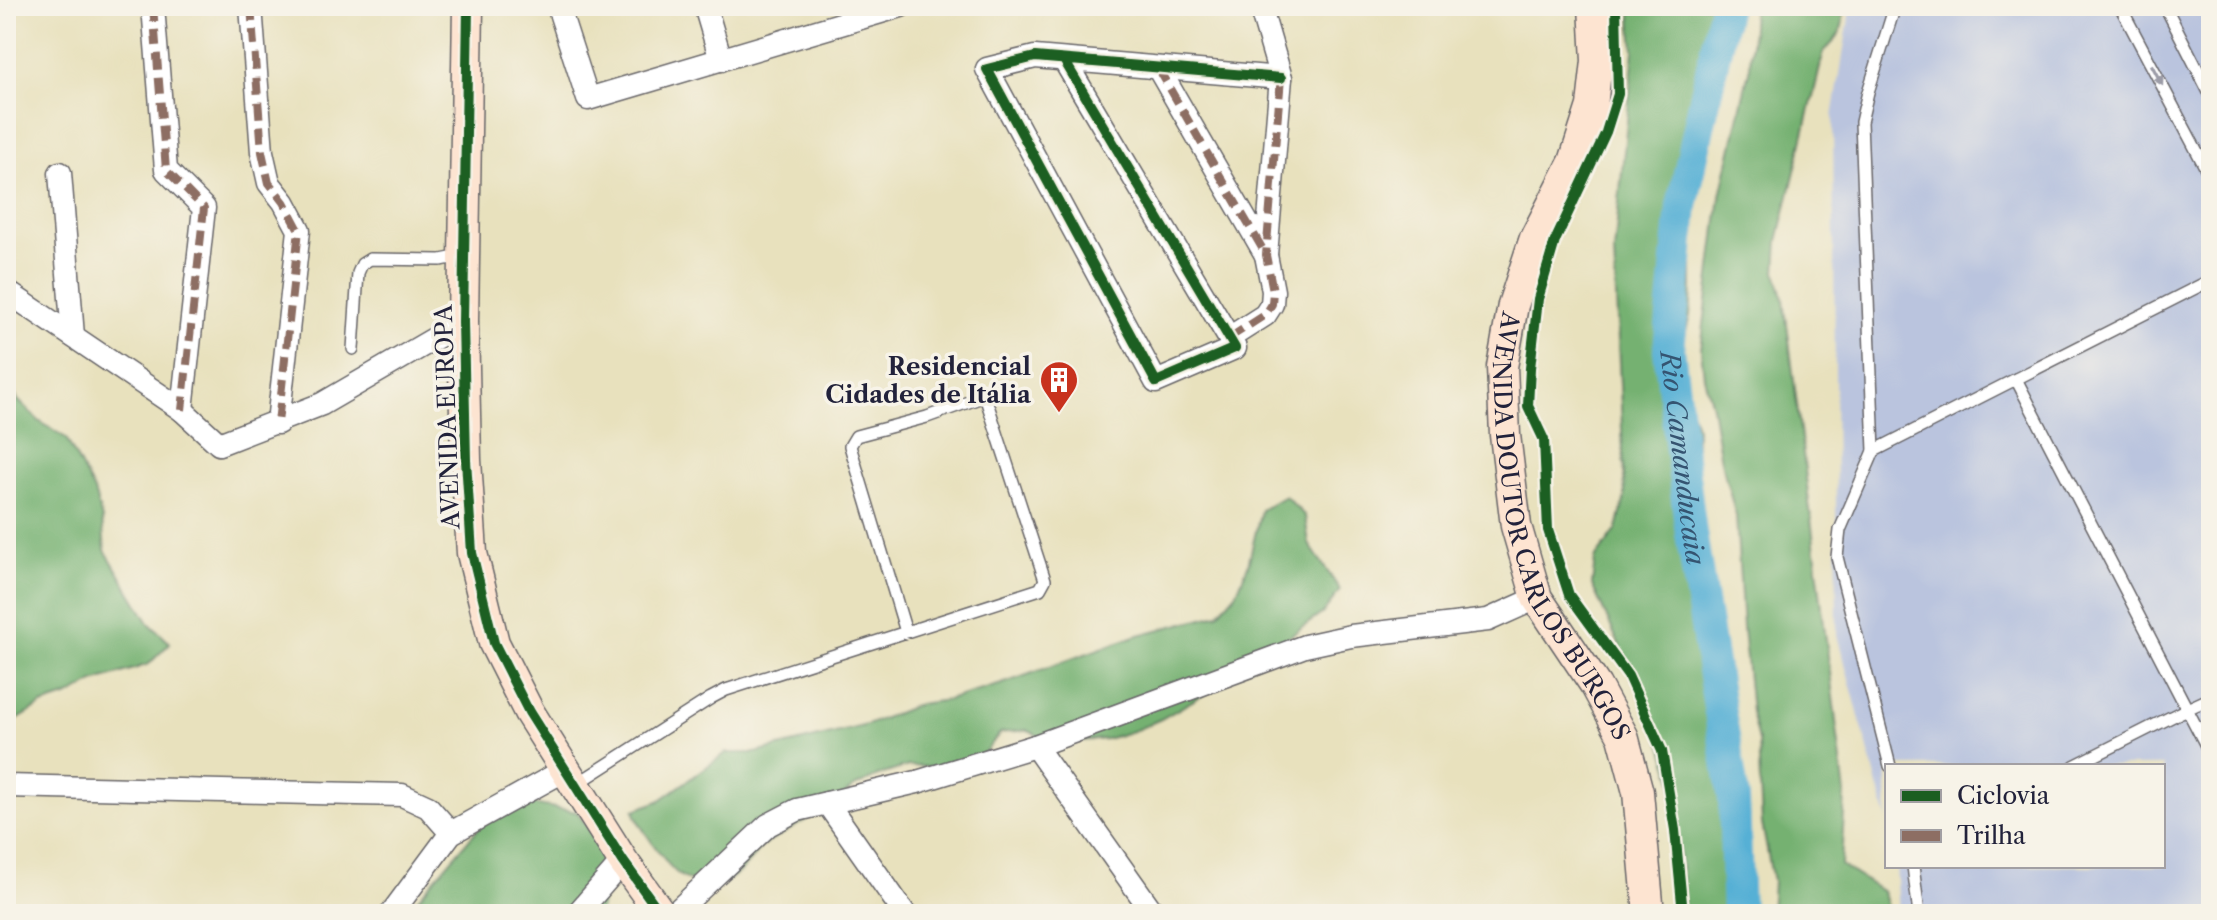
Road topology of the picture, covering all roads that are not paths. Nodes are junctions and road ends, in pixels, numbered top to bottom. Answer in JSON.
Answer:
{"nodes":[{"id":1,"x":153,"y":6,"type":"edge"},
{"id":2,"x":251,"y":6,"type":"edge"},
{"id":3,"x":458,"y":6,"type":"edge"},
{"id":4,"x":468,"y":6,"type":"edge"},
{"id":5,"x":558,"y":6,"type":"edge"},
{"id":6,"x":705,"y":6,"type":"edge"},
{"id":7,"x":901,"y":6,"type":"edge"},
{"id":8,"x":1260,"y":6,"type":"edge"},
{"id":9,"x":1594,"y":6,"type":"edge"},
{"id":10,"x":1895,"y":6,"type":"edge"},
{"id":11,"x":2120,"y":6,"type":"edge"},
{"id":12,"x":2165,"y":6,"type":"edge"},
{"id":13,"x":850,"y":14,"type":"edge"},
{"id":14,"x":721,"y":60,"type":"junction"},
{"id":15,"x":1064,"y":60,"type":"junction"},
{"id":16,"x":468,"y":61,"type":"junction"},
{"id":17,"x":1158,"y":68,"type":"junction"},
{"id":18,"x":1281,"y":78,"type":"junction"},
{"id":19,"x":2211,"y":96,"type":"edge"},
{"id":20,"x":60,"y":173,"type":"dead end"},
{"id":21,"x":2211,"y":178,"type":"edge"},
{"id":22,"x":463,"y":255,"type":"junction"},
{"id":23,"x":1266,"y":255,"type":"junction"},
{"id":24,"x":2211,"y":280,"type":"edge"},
{"id":25,"x":6,"y":291,"type":"edge"},
{"id":26,"x":463,"y":322,"type":"junction"},
{"id":27,"x":73,"y":336,"type":"junction"},
{"id":28,"x":1229,"y":338,"type":"junction"},
{"id":29,"x":353,"y":349,"type":"dead end"},
{"id":30,"x":2016,"y":379,"type":"junction"},
{"id":31,"x":182,"y":410,"type":"junction"},
{"id":32,"x":278,"y":423,"type":"junction"},
{"id":33,"x":1874,"y":451,"type":"junction"},
{"id":34,"x":1537,"y":598,"type":"junction"},
{"id":35,"x":906,"y":632,"type":"junction"},
{"id":36,"x":2211,"y":698,"type":"edge"},
{"id":37,"x":2187,"y":709,"type":"junction"},
{"id":38,"x":1035,"y":746,"type":"junction"},
{"id":39,"x":2211,"y":755,"type":"edge"},
{"id":40,"x":1889,"y":764,"type":"edge"},
{"id":41,"x":2078,"y":764,"type":"edge"},
{"id":42,"x":570,"y":778,"type":"junction"},
{"id":43,"x":6,"y":786,"type":"edge"},
{"id":44,"x":827,"y":803,"type":"junction"},
{"id":45,"x":451,"y":833,"type":"junction"},
{"id":46,"x":623,"y":861,"type":"junction"},
{"id":47,"x":1913,"y":868,"type":"edge"},
{"id":48,"x":391,"y":914,"type":"edge"},
{"id":49,"x":577,"y":914,"type":"edge"},
{"id":50,"x":661,"y":914,"type":"edge"},
{"id":51,"x":674,"y":914,"type":"edge"},
{"id":52,"x":905,"y":914,"type":"edge"},
{"id":53,"x":1154,"y":914,"type":"edge"},
{"id":54,"x":1649,"y":914,"type":"edge"},
{"id":55,"x":1919,"y":914,"type":"edge"}],
"edges":[{"from":1,"to":31,"type":"street"},
{"from":2,"to":32,"type":"street"},
{"from":3,"to":16,"type":"street","name":"AVENIDA EUROPA"},
{"from":4,"to":16,"type":"street","name":"AVENIDA EUROPA"},
{"from":5,"to":14,"type":"street"},
{"from":6,"to":14,"type":"street"},
{"from":7,"to":13,"type":"street"},
{"from":8,"to":18,"type":"street"},
{"from":9,"to":34,"type":"street","name":"AVENIDA DOUTOR CARLOS BURGOS"},
{"from":10,"to":33,"type":"lane"},
{"from":11,"to":21,"type":"lane","one_way":true},
{"from":12,"to":19,"type":"lane"},
{"from":13,"to":14,"type":"street"},
{"from":15,"to":17,"type":"street"},
{"from":15,"to":28,"type":"street"},
{"from":15,"to":28,"type":"street"},
{"from":16,"to":22,"type":"street","name":"AVENIDA EUROPA"},
{"from":17,"to":18,"type":"street"},
{"from":17,"to":23,"type":"street"},
{"from":18,"to":23,"type":"street"},
{"from":20,"to":27,"type":"street"},
{"from":22,"to":26,"type":"street","name":"AVENIDA EUROPA"},
{"from":22,"to":29,"type":"lane"},
{"from":23,"to":28,"type":"street"},
{"from":24,"to":30,"type":"lane"},
{"from":25,"to":27,"type":"street"},
{"from":26,"to":32,"type":"street"},
{"from":26,"to":42,"type":"street","name":"AVENIDA EUROPA"},
{"from":27,"to":31,"type":"street"},
{"from":30,"to":33,"type":"lane"},
{"from":30,"to":37,"type":"lane"},
{"from":31,"to":32,"type":"street"},
{"from":33,"to":40,"type":"lane"},
{"from":34,"to":38,"type":"street"},
{"from":34,"to":54,"type":"street","name":"AVENIDA DOUTOR CARLOS BURGOS"},
{"from":35,"to":35,"type":"lane"},
{"from":35,"to":42,"type":"lane"},
{"from":36,"to":37,"type":"lane"},
{"from":37,"to":39,"type":"lane"},
{"from":37,"to":41,"type":"lane"},
{"from":38,"to":44,"type":"street"},
{"from":38,"to":53,"type":"street"},
{"from":42,"to":45,"type":"street"},
{"from":42,"to":46,"type":"street","name":"AVENIDA EUROPA"},
{"from":43,"to":45,"type":"street"},
{"from":44,"to":51,"type":"street"},
{"from":44,"to":52,"type":"street"},
{"from":45,"to":48,"type":"street"},
{"from":46,"to":49,"type":"street"},
{"from":46,"to":50,"type":"street","name":"AVENIDA EUROPA"},
{"from":47,"to":55,"type":"lane"}]}
